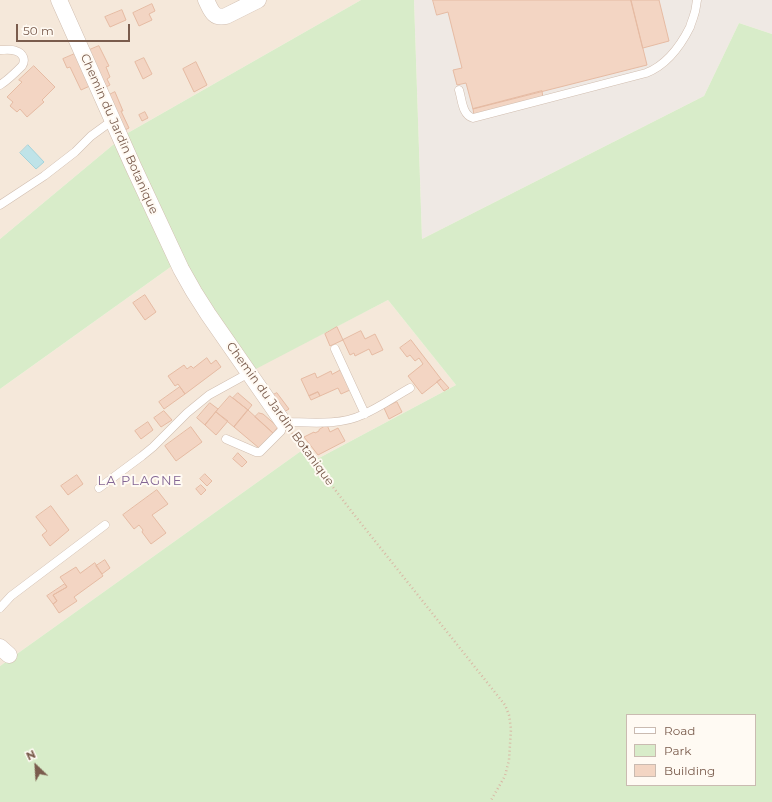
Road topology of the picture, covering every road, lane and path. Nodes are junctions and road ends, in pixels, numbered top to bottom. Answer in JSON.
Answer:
{"nodes":[{"id":1,"x":59,"y":0,"type":"edge"},
{"id":2,"x":206,"y":0,"type":"edge"},
{"id":3,"x":258,"y":0,"type":"edge"},
{"id":4,"x":697,"y":0,"type":"edge"},
{"id":5,"x":0,"y":50,"type":"edge"},
{"id":6,"x":0,"y":85,"type":"edge"},
{"id":7,"x":459,"y":90,"type":"dead end"},
{"id":8,"x":113,"y":120,"type":"junction"},
{"id":9,"x":0,"y":205,"type":"edge"},
{"id":10,"x":335,"y":349,"type":"dead end"},
{"id":11,"x":249,"y":372,"type":"junction"},
{"id":12,"x":410,"y":388,"type":"dead end"},
{"id":13,"x":365,"y":414,"type":"junction"},
{"id":14,"x":283,"y":422,"type":"junction"},
{"id":15,"x":226,"y":439,"type":"dead end"},
{"id":16,"x":99,"y":488,"type":"dead end"},
{"id":17,"x":105,"y":525,"type":"dead end"},
{"id":18,"x":0,"y":608,"type":"edge"},
{"id":19,"x":490,"y":802,"type":"edge"}],
"edges":[{"from":1,"to":8,"type":"street","name":"Chemin du Jardin Botanique"},
{"from":2,"to":3,"type":"street"},
{"from":4,"to":7,"type":"lane"},
{"from":5,"to":6,"type":"lane"},
{"from":8,"to":9,"type":"lane"},
{"from":8,"to":11,"type":"street","name":"Chemin du Jardin Botanique"},
{"from":10,"to":13,"type":"lane"},
{"from":11,"to":14,"type":"street","name":"Chemin du Jardin Botanique"},
{"from":11,"to":16,"type":"lane"},
{"from":12,"to":13,"type":"lane"},
{"from":13,"to":14,"type":"lane"},
{"from":14,"to":15,"type":"lane"},
{"from":14,"to":19,"type":"path","name":"Chemin du Jardin Botanique"},
{"from":17,"to":18,"type":"lane"}]}
